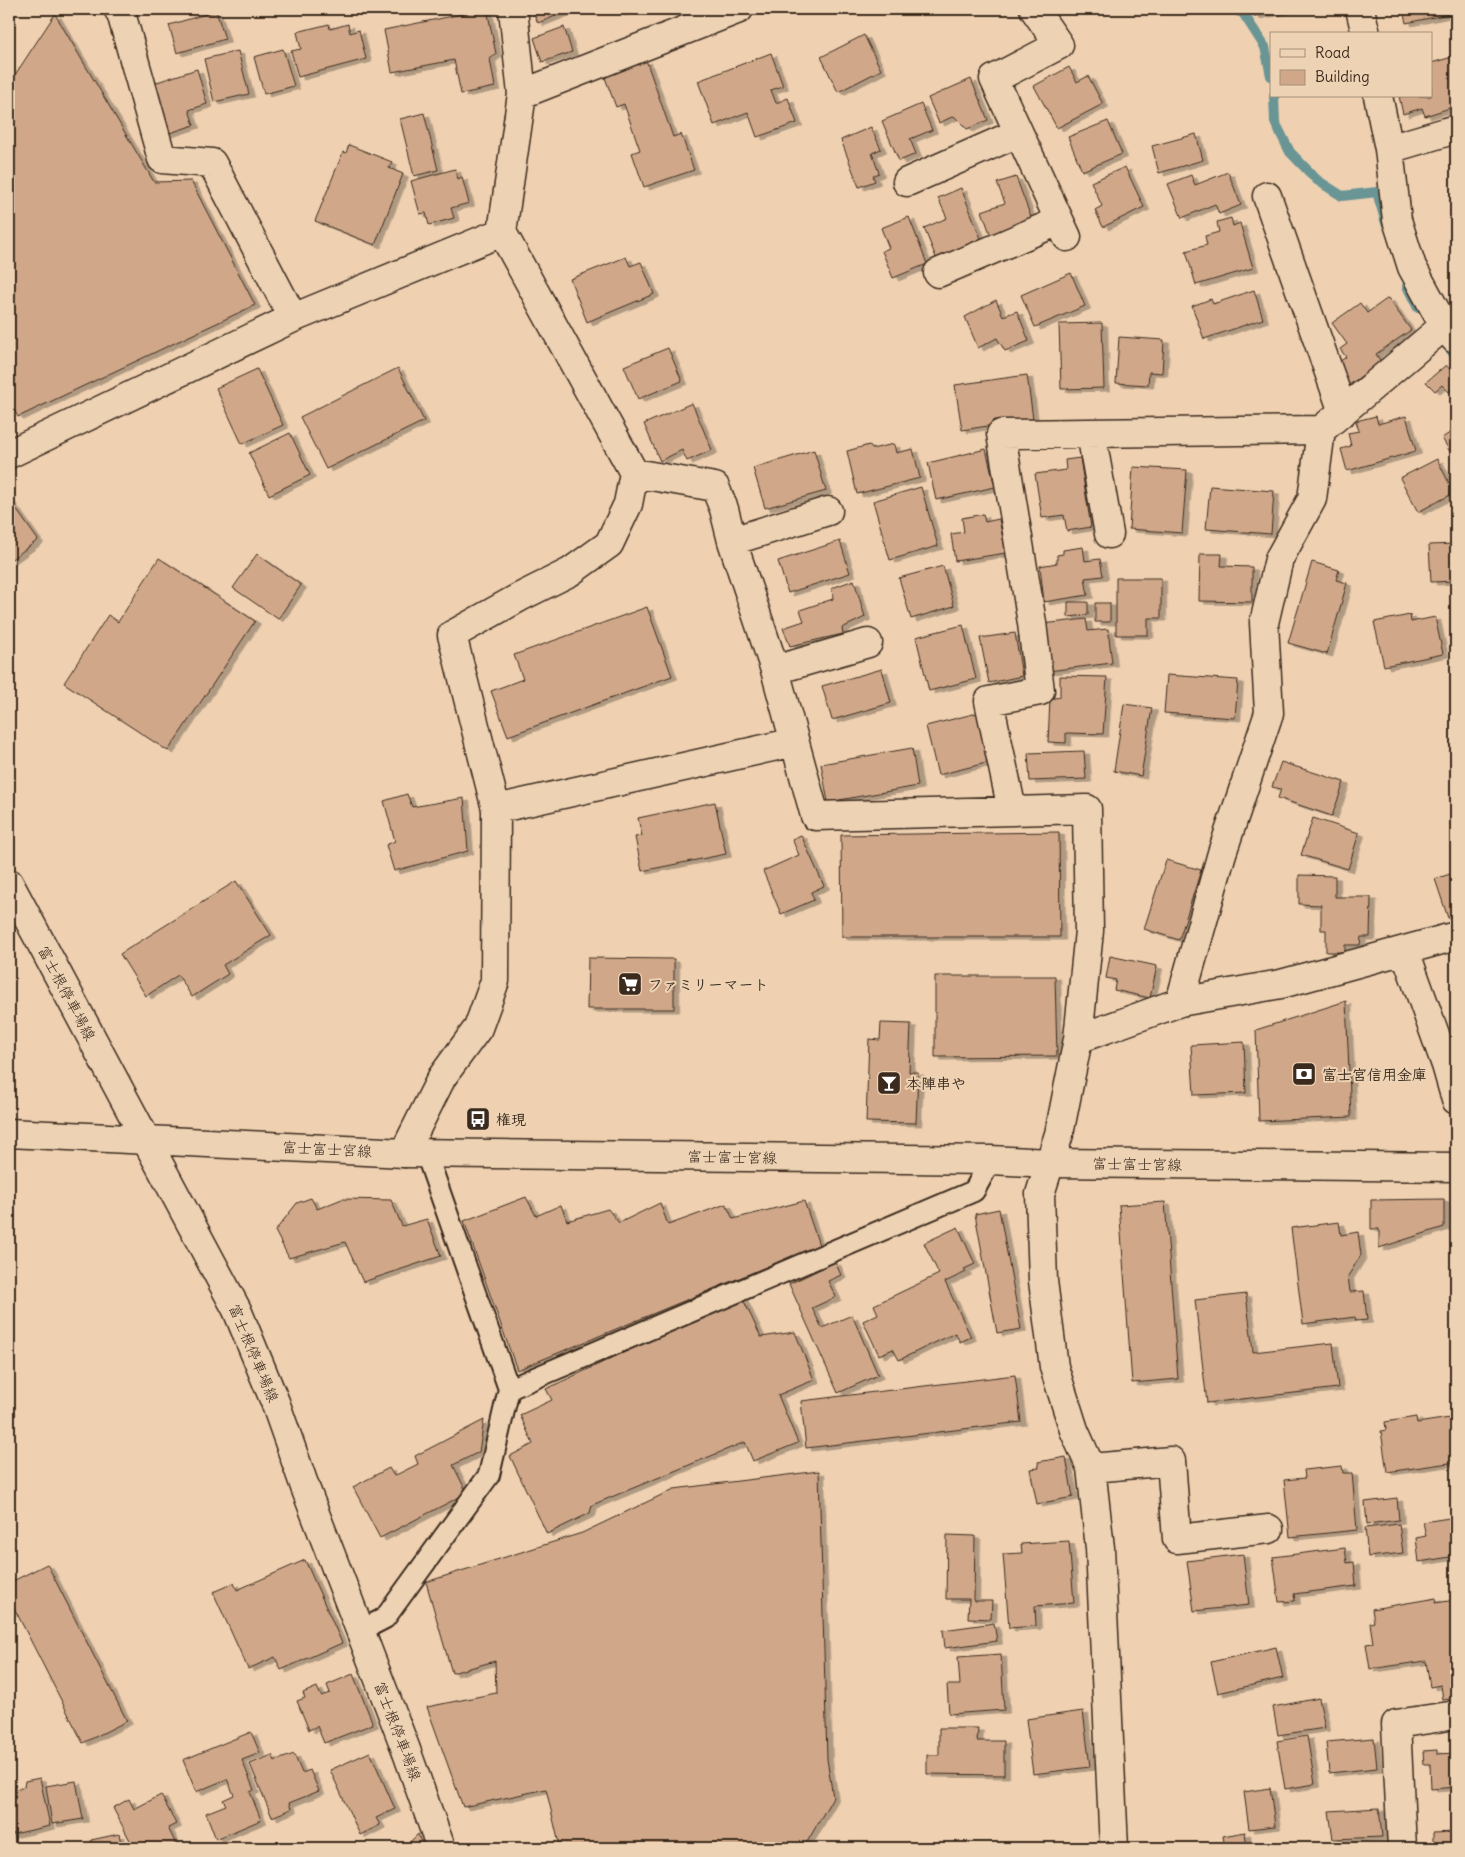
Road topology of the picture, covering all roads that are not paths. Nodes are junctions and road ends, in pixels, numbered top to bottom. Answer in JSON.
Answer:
{"nodes":[{"id":1,"x":513,"y":9,"type":"edge"},
{"id":2,"x":739,"y":9,"type":"edge"},
{"id":3,"x":1034,"y":9,"type":"edge"},
{"id":4,"x":1360,"y":9,"type":"edge"},
{"id":5,"x":126,"y":10,"type":"edge"},
{"id":6,"x":1366,"y":32,"type":"edge"},
{"id":7,"x":522,"y":94,"type":"junction"},
{"id":8,"x":1378,"y":98,"type":"edge"},
{"id":9,"x":1456,"y":129,"type":"edge"},
{"id":10,"x":1018,"y":133,"type":"junction"},
{"id":11,"x":1389,"y":149,"type":"junction"},
{"id":12,"x":907,"y":182,"type":"dead end"},
{"id":13,"x":1267,"y":196,"type":"dead end"},
{"id":14,"x":502,"y":232,"type":"junction"},
{"id":15,"x":938,"y":273,"type":"dead end"},
{"id":16,"x":293,"y":318,"type":"junction"},
{"id":17,"x":1450,"y":333,"type":"edge"},
{"id":18,"x":1343,"y":412,"type":"junction"},
{"id":19,"x":1321,"y":430,"type":"junction"},
{"id":20,"x":1091,"y":433,"type":"junction"},
{"id":21,"x":9,"y":454,"type":"edge"},
{"id":22,"x":634,"y":473,"type":"junction"},
{"id":23,"x":828,"y":511,"type":"dead end"},
{"id":24,"x":1109,"y":534,"type":"dead end"},
{"id":25,"x":732,"y":541,"type":"junction"},
{"id":26,"x":868,"y":644,"type":"dead end"},
{"id":27,"x":775,"y":670,"type":"junction"},
{"id":28,"x":795,"y":742,"type":"junction"},
{"id":29,"x":496,"y":809,"type":"junction"},
{"id":30,"x":1012,"y":810,"type":"junction"},
{"id":31,"x":9,"y":883,"type":"edge"},
{"id":32,"x":1456,"y":936,"type":"edge"},
{"id":33,"x":1405,"y":951,"type":"junction"},
{"id":34,"x":1180,"y":1002,"type":"junction"},
{"id":35,"x":1078,"y":1040,"type":"junction"},
{"id":36,"x":1456,"y":1100,"type":"edge"},
{"id":37,"x":9,"y":1133,"type":"edge"},
{"id":38,"x":145,"y":1139,"type":"junction"},
{"id":39,"x":415,"y":1153,"type":"junction"},
{"id":40,"x":991,"y":1160,"type":"junction"},
{"id":41,"x":1050,"y":1163,"type":"junction"},
{"id":42,"x":1456,"y":1167,"type":"edge"},
{"id":43,"x":509,"y":1389,"type":"junction"},
{"id":44,"x":1091,"y":1468,"type":"junction"},
{"id":45,"x":1269,"y":1529,"type":"dead end"},
{"id":46,"x":360,"y":1631,"type":"junction"},
{"id":47,"x":1456,"y":1715,"type":"edge"},
{"id":48,"x":441,"y":1848,"type":"edge"},
{"id":49,"x":1114,"y":1848,"type":"edge"},
{"id":50,"x":1402,"y":1848,"type":"edge"}],
"edges":[{"from":1,"to":7,"type":"street"},
{"from":2,"to":7,"type":"street"},
{"from":3,"to":10,"type":"street"},
{"from":4,"to":6,"type":"street"},
{"from":5,"to":16,"type":"street"},
{"from":7,"to":14,"type":"street"},
{"from":8,"to":11,"type":"street"},
{"from":9,"to":11,"type":"street"},
{"from":10,"to":12,"type":"street"},
{"from":10,"to":15,"type":"street"},
{"from":11,"to":17,"type":"street"},
{"from":13,"to":18,"type":"street"},
{"from":14,"to":16,"type":"street"},
{"from":14,"to":22,"type":"street"},
{"from":16,"to":21,"type":"street"},
{"from":17,"to":18,"type":"street"},
{"from":18,"to":19,"type":"street"},
{"from":19,"to":20,"type":"street"},
{"from":19,"to":34,"type":"street"},
{"from":20,"to":24,"type":"street"},
{"from":20,"to":30,"type":"street"},
{"from":22,"to":25,"type":"street"},
{"from":22,"to":29,"type":"street"},
{"from":23,"to":25,"type":"street"},
{"from":25,"to":27,"type":"street"},
{"from":26,"to":27,"type":"street"},
{"from":27,"to":28,"type":"street"},
{"from":28,"to":29,"type":"street"},
{"from":28,"to":30,"type":"street"},
{"from":29,"to":39,"type":"street"},
{"from":30,"to":35,"type":"street"},
{"from":31,"to":38,"type":"street","name":"富士根停車場線"},
{"from":32,"to":33,"type":"street"},
{"from":33,"to":34,"type":"street"},
{"from":33,"to":36,"type":"street"},
{"from":34,"to":35,"type":"street"},
{"from":35,"to":41,"type":"street"},
{"from":37,"to":38,"type":"street","name":"富士富士宮線"},
{"from":38,"to":39,"type":"street","name":"富士富士宮線"},
{"from":38,"to":46,"type":"street","name":"富士根停車場線"},
{"from":39,"to":40,"type":"street","name":"富士富士宮線"},
{"from":39,"to":43,"type":"lane"},
{"from":40,"to":41,"type":"street","name":"富士富士宮線"},
{"from":40,"to":43,"type":"lane"},
{"from":41,"to":42,"type":"street","name":"富士富士宮線"},
{"from":41,"to":44,"type":"street"},
{"from":43,"to":46,"type":"lane"},
{"from":44,"to":45,"type":"street"},
{"from":44,"to":49,"type":"street"},
{"from":46,"to":48,"type":"street","name":"富士根停車場線"},
{"from":47,"to":50,"type":"street"}]}
